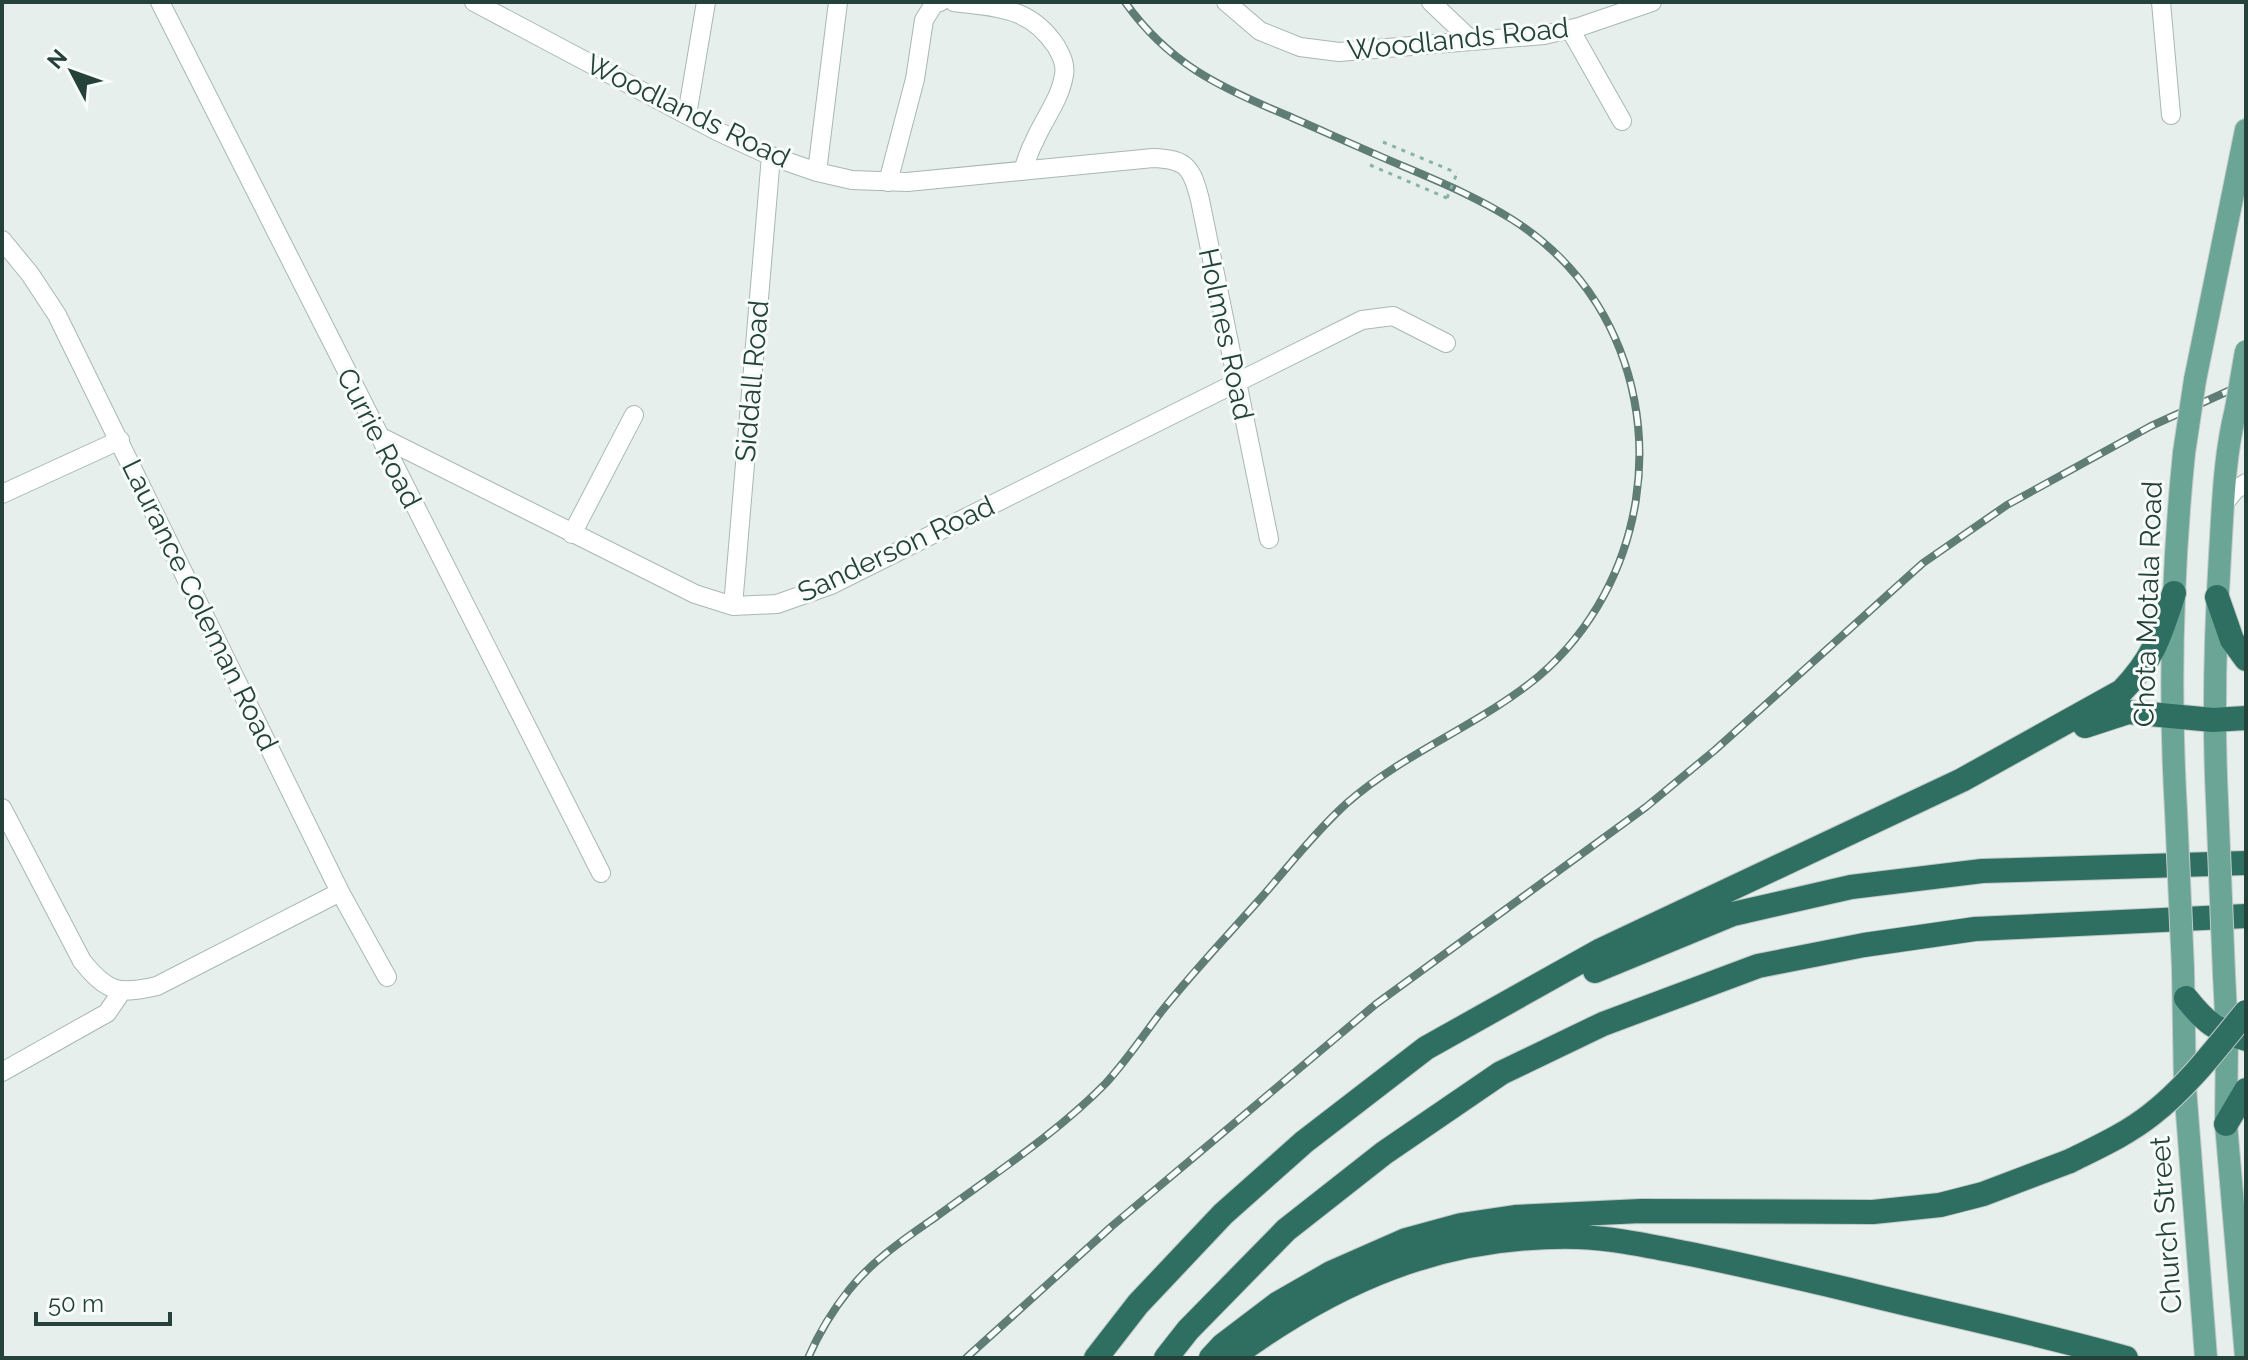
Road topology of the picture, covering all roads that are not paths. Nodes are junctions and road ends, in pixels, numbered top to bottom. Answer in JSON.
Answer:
{"nodes":[{"id":1,"x":160,"y":2,"type":"edge"},
{"id":2,"x":474,"y":2,"type":"edge"},
{"id":3,"x":706,"y":2,"type":"edge"},
{"id":4,"x":838,"y":2,"type":"edge"},
{"id":5,"x":940,"y":2,"type":"edge"},
{"id":6,"x":954,"y":2,"type":"edge"},
{"id":7,"x":1226,"y":2,"type":"edge"},
{"id":8,"x":1431,"y":2,"type":"edge"},
{"id":9,"x":1652,"y":2,"type":"edge"},
{"id":10,"x":2161,"y":2,"type":"edge"},
{"id":11,"x":1570,"y":29,"type":"junction"},
{"id":12,"x":1471,"y":40,"type":"junction"},
{"id":13,"x":687,"y":115,"type":"junction"},
{"id":14,"x":2171,"y":115,"type":"dead end"},
{"id":15,"x":1622,"y":121,"type":"dead end"},
{"id":16,"x":2246,"y":130,"type":"edge"},
{"id":17,"x":771,"y":156,"type":"junction"},
{"id":18,"x":1153,"y":158,"type":"joint"},
{"id":19,"x":1023,"y":171,"type":"junction"},
{"id":20,"x":817,"y":172,"type":"junction"},
{"id":21,"x":888,"y":182,"type":"junction"},
{"id":22,"x":2,"y":240,"type":"edge"},
{"id":23,"x":1446,"y":343,"type":"dead end"},
{"id":24,"x":2246,"y":351,"type":"edge"},
{"id":25,"x":1236,"y":383,"type":"junction"},
{"id":26,"x":634,"y":415,"type":"dead end"},
{"id":27,"x":2238,"y":423,"type":"edge"},
{"id":28,"x":377,"y":435,"type":"junction"},
{"id":29,"x":120,"y":440,"type":"junction"},
{"id":30,"x":2246,"y":483,"type":"edge"},
{"id":31,"x":2,"y":494,"type":"edge"},
{"id":32,"x":2223,"y":505,"type":"junction"},
{"id":33,"x":572,"y":534,"type":"junction"},
{"id":34,"x":1269,"y":539,"type":"dead end"},
{"id":35,"x":2174,"y":593,"type":"junction"},
{"id":36,"x":2217,"y":597,"type":"junction"},
{"id":37,"x":733,"y":606,"type":"junction"},
{"id":38,"x":2246,"y":659,"type":"edge"},
{"id":39,"x":2171,"y":716,"type":"junction"},
{"id":40,"x":2246,"y":718,"type":"edge"},
{"id":41,"x":2213,"y":720,"type":"junction"},
{"id":42,"x":2001,"y":760,"type":"junction"},
{"id":43,"x":2,"y":808,"type":"edge"},
{"id":44,"x":2246,"y":863,"type":"edge"},
{"id":45,"x":601,"y":873,"type":"dead end"},
{"id":46,"x":340,"y":892,"type":"junction"},
{"id":47,"x":2246,"y":916,"type":"edge"},
{"id":48,"x":387,"y":977,"type":"dead end"},
{"id":49,"x":122,"y":991,"type":"junction"},
{"id":50,"x":2186,"y":998,"type":"junction"},
{"id":51,"x":2246,"y":1012,"type":"edge"},
{"id":52,"x":2237,"y":1036,"type":"edge"},
{"id":53,"x":2,"y":1072,"type":"edge"},
{"id":54,"x":2185,"y":1087,"type":"joint"},
{"id":55,"x":2246,"y":1090,"type":"edge"},
{"id":56,"x":2226,"y":1124,"type":"junction"},
{"id":57,"x":1304,"y":1142,"type":"junction"},
{"id":58,"x":2246,"y":1357,"type":"edge"},
{"id":59,"x":1096,"y":1358,"type":"edge"},
{"id":60,"x":1166,"y":1358,"type":"edge"},
{"id":61,"x":1211,"y":1358,"type":"edge"},
{"id":62,"x":1231,"y":1358,"type":"edge"},
{"id":63,"x":2126,"y":1358,"type":"edge"},
{"id":64,"x":2206,"y":1358,"type":"edge"}],
"edges":[{"from":1,"to":28,"type":"street","name":"Currie Road"},
{"from":2,"to":13,"type":"street","name":"Woodlands Road"},
{"from":3,"to":13,"type":"street"},
{"from":4,"to":20,"type":"street"},
{"from":5,"to":21,"type":"street"},
{"from":6,"to":19,"type":"street"},
{"from":7,"to":12,"type":"street","name":"Woodlands Road"},
{"from":8,"to":12,"type":"street"},
{"from":9,"to":11,"type":"street","name":"Woodlands Road"},
{"from":10,"to":14,"type":"street"},
{"from":11,"to":12,"type":"street","name":"Woodlands Road"},
{"from":11,"to":15,"type":"street"},
{"from":13,"to":17,"type":"street","name":"Woodlands Road"},
{"from":16,"to":35,"type":"main road","name":"Chota Motala Road","bridge":true},
{"from":17,"to":20,"type":"street","name":"Woodlands Road"},
{"from":17,"to":37,"type":"street","name":"Siddall Road"},
{"from":18,"to":19,"type":"street","name":"Woodlands Road"},
{"from":18,"to":25,"type":"street","name":"Holmes Road"},
{"from":19,"to":21,"type":"street","name":"Woodlands Road"},
{"from":20,"to":21,"type":"street","name":"Woodlands Road"},
{"from":22,"to":29,"type":"street","name":"Laurance Coleman Road"},
{"from":23,"to":25,"type":"street","name":"Sanderson Road"},
{"from":24,"to":27,"type":"main road","bridge":true},
{"from":25,"to":34,"type":"street","name":"Holmes Road"},
{"from":25,"to":37,"type":"street","name":"Sanderson Road"},
{"from":26,"to":33,"type":"street"},
{"from":27,"to":32,"type":"main road"},
{"from":28,"to":33,"type":"street","name":"Sanderson Road"},
{"from":28,"to":45,"type":"street","name":"Currie Road"},
{"from":29,"to":31,"type":"street"},
{"from":29,"to":46,"type":"street","name":"Laurance Coleman Road"},
{"from":30,"to":32,"type":"street"},
{"from":32,"to":36,"type":"main road"},
{"from":33,"to":37,"type":"street","name":"Sanderson Road"},
{"from":35,"to":39,"type":"main road","name":"Chota Motala Road"},
{"from":35,"to":42,"type":"highway"},
{"from":36,"to":38,"type":"highway"},
{"from":36,"to":41,"type":"main road"},
{"from":39,"to":41,"type":"highway"},
{"from":39,"to":42,"type":"highway"},
{"from":39,"to":50,"type":"main road","name":"Chota Motala Road","bridge":true},
{"from":40,"to":41,"type":"highway"},
{"from":41,"to":52,"type":"main road","bridge":true},
{"from":42,"to":57,"type":"highway"},
{"from":43,"to":49,"type":"street"},
{"from":44,"to":57,"type":"highway"},
{"from":46,"to":48,"type":"street","name":"Laurance Coleman Road"},
{"from":46,"to":49,"type":"street"},
{"from":47,"to":60,"type":"highway"},
{"from":49,"to":53,"type":"street"},
{"from":50,"to":52,"type":"highway"},
{"from":50,"to":54,"type":"main road","name":"Chota Motala Road"},
{"from":51,"to":61,"type":"highway","bridge":true},
{"from":52,"to":56,"type":"main road"},
{"from":54,"to":64,"type":"main road","name":"Church Street"},
{"from":55,"to":56,"type":"highway"},
{"from":56,"to":58,"type":"main road"},
{"from":57,"to":59,"type":"highway"},
{"from":62,"to":63,"type":"highway"}]}
